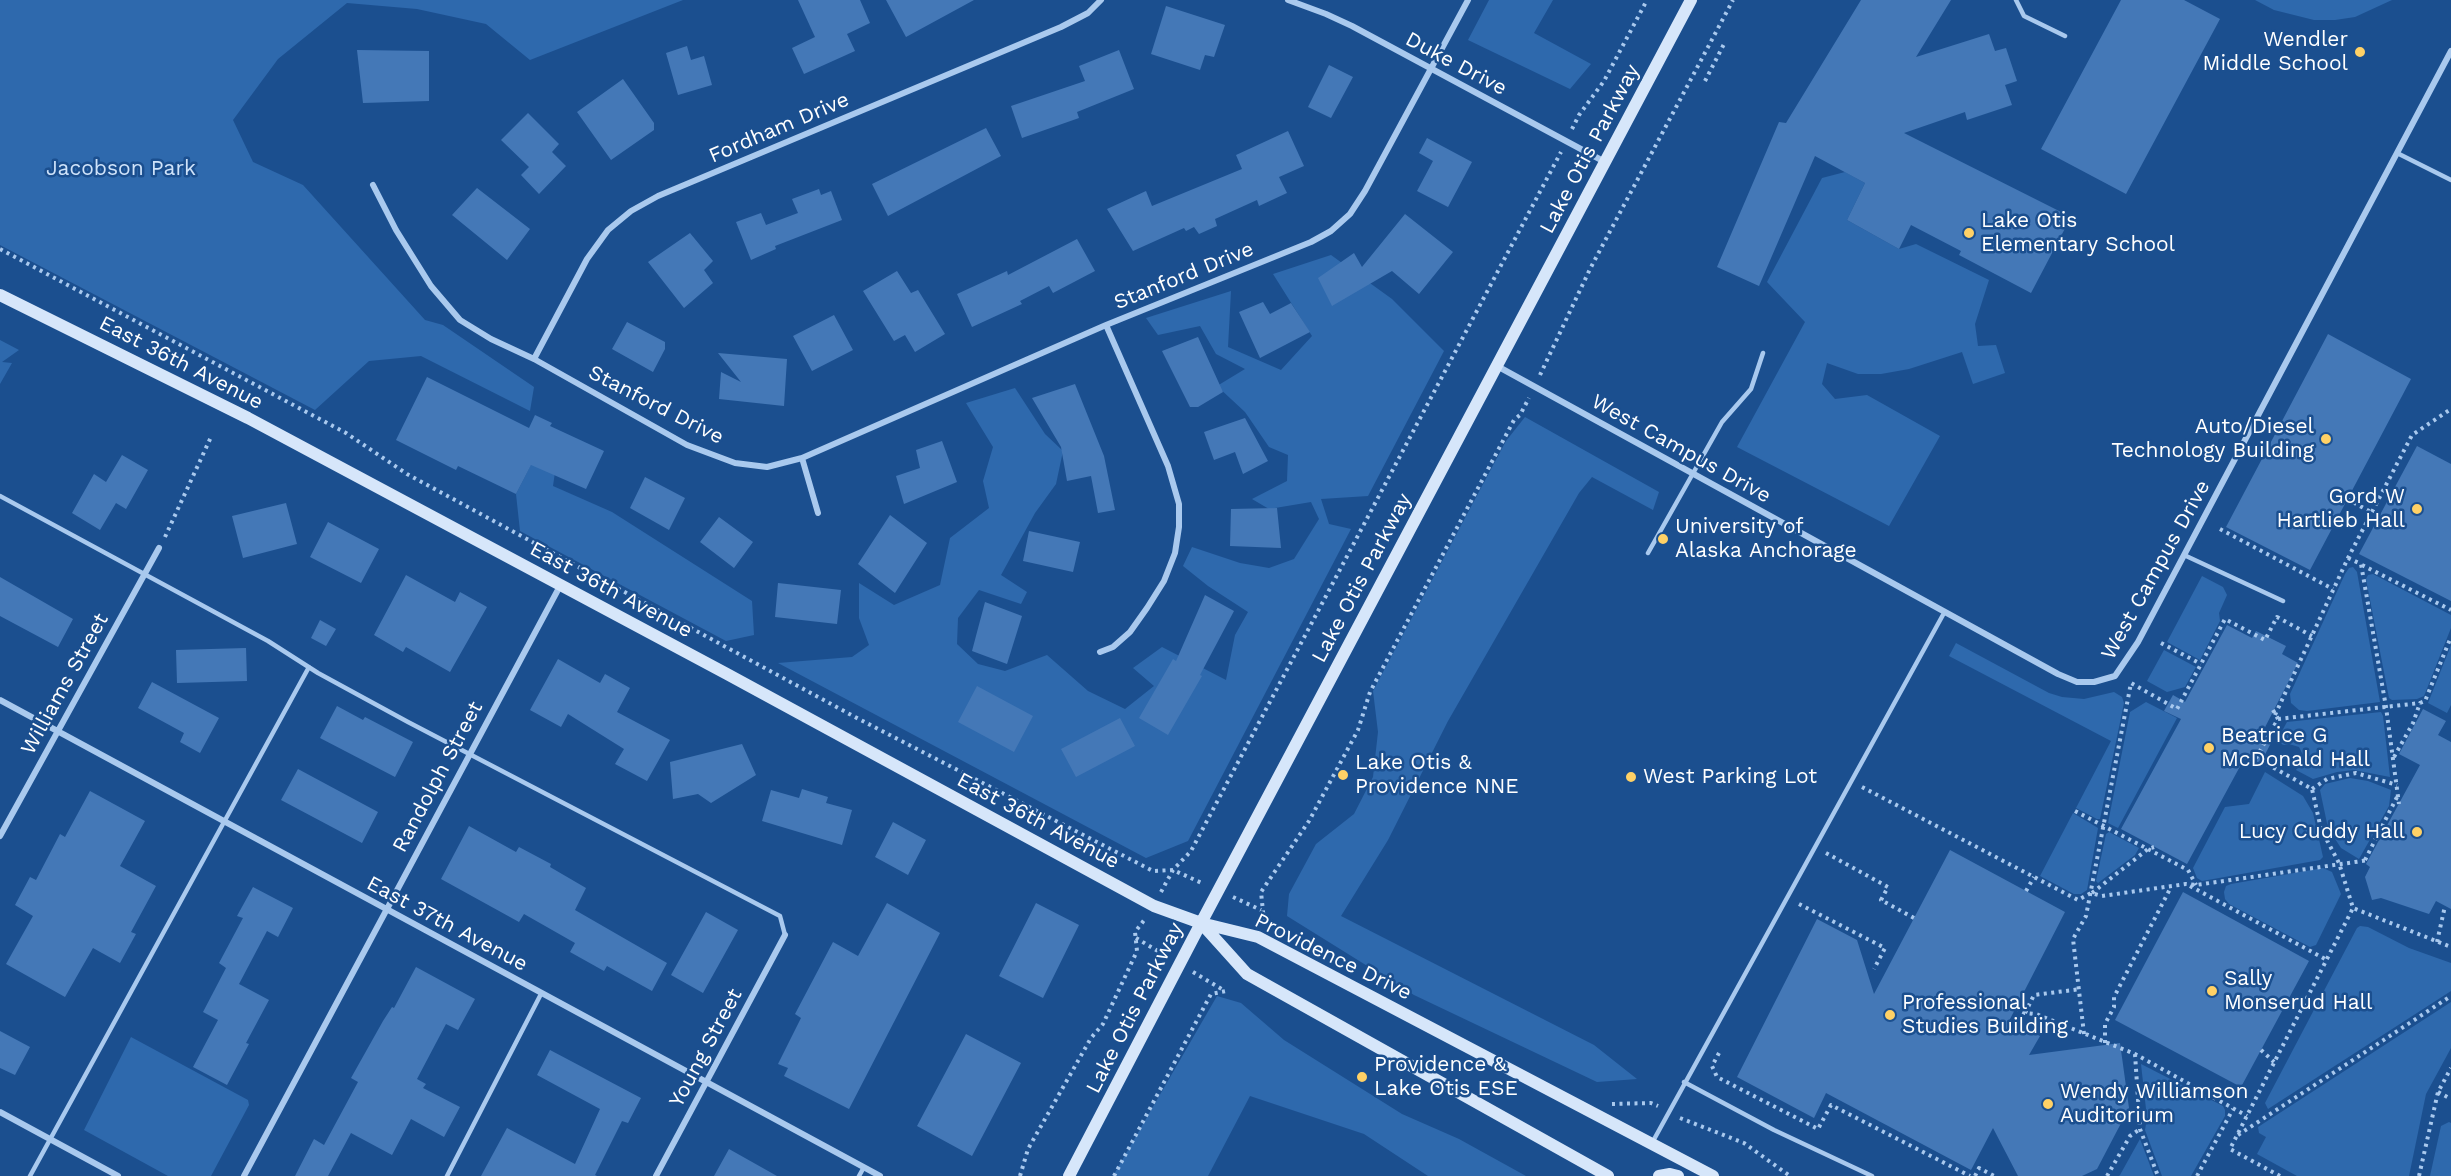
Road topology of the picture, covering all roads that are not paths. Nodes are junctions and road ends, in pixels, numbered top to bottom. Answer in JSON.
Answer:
{"nodes":[{"id":1,"x":1101,"y":0,"type":"edge"},
{"id":2,"x":1288,"y":0,"type":"edge"},
{"id":3,"x":1468,"y":0,"type":"edge"},
{"id":4,"x":1691,"y":0,"type":"edge"},
{"id":5,"x":2016,"y":0,"type":"edge"},
{"id":6,"x":2065,"y":36,"type":"dead end"},
{"id":7,"x":2451,"y":51,"type":"edge"},
{"id":8,"x":1431,"y":70,"type":"junction"},
{"id":9,"x":2397,"y":153,"type":"junction"},
{"id":10,"x":1605,"y":162,"type":"junction"},
{"id":11,"x":2451,"y":180,"type":"edge"},
{"id":12,"x":373,"y":185,"type":"dead end"},
{"id":13,"x":0,"y":295,"type":"edge"},
{"id":14,"x":1106,"y":325,"type":"junction"},
{"id":15,"x":1763,"y":353,"type":"dead end"},
{"id":16,"x":534,"y":359,"type":"junction"},
{"id":17,"x":1497,"y":366,"type":"junction"},
{"id":18,"x":802,"y":458,"type":"junction"},
{"id":19,"x":1693,"y":474,"type":"junction"},
{"id":20,"x":0,"y":496,"type":"edge"},
{"id":21,"x":818,"y":513,"type":"dead end"},
{"id":22,"x":159,"y":548,"type":"road end"},
{"id":23,"x":1648,"y":553,"type":"dead end"},
{"id":24,"x":2184,"y":555,"type":"junction"},
{"id":25,"x":145,"y":574,"type":"junction"},
{"id":26,"x":560,"y":586,"type":"junction"},
{"id":27,"x":2283,"y":601,"type":"dead end"},
{"id":28,"x":1944,"y":613,"type":"junction"},
{"id":29,"x":1101,"y":651,"type":"dead end"},
{"id":30,"x":309,"y":667,"type":"junction"},
{"id":31,"x":0,"y":700,"type":"edge"},
{"id":32,"x":57,"y":732,"type":"junction"},
{"id":33,"x":469,"y":754,"type":"junction"},
{"id":34,"x":225,"y":821,"type":"junction"},
{"id":35,"x":0,"y":836,"type":"edge"},
{"id":36,"x":385,"y":910,"type":"junction"},
{"id":37,"x":1201,"y":923,"type":"junction"},
{"id":38,"x":785,"y":935,"type":"joint"},
{"id":39,"x":541,"y":994,"type":"junction"},
{"id":40,"x":707,"y":1082,"type":"junction"},
{"id":41,"x":1684,"y":1082,"type":"junction"},
{"id":42,"x":0,"y":1112,"type":"edge"},
{"id":43,"x":50,"y":1139,"type":"junction"},
{"id":44,"x":1652,"y":1143,"type":"junction"},
{"id":45,"x":864,"y":1167,"type":"junction"},
{"id":46,"x":30,"y":1176,"type":"edge"},
{"id":47,"x":118,"y":1176,"type":"edge"},
{"id":48,"x":244,"y":1176,"type":"edge"},
{"id":49,"x":447,"y":1176,"type":"edge"},
{"id":50,"x":656,"y":1176,"type":"edge"},
{"id":51,"x":859,"y":1176,"type":"edge"},
{"id":52,"x":880,"y":1176,"type":"edge"},
{"id":53,"x":1069,"y":1176,"type":"edge"},
{"id":54,"x":1608,"y":1176,"type":"edge"},
{"id":55,"x":1659,"y":1176,"type":"edge"},
{"id":56,"x":1678,"y":1176,"type":"edge"},
{"id":57,"x":1713,"y":1176,"type":"edge"},
{"id":58,"x":1872,"y":1176,"type":"edge"}],
"edges":[{"from":1,"to":16,"type":"street","name":"Fordham Drive"},
{"from":2,"to":8,"type":"street","name":"Duke Drive"},
{"from":3,"to":8,"type":"street","name":"Stanford Drive"},
{"from":4,"to":10,"type":"main road","name":"Lake Otis Parkway"},
{"from":5,"to":6,"type":"lane"},
{"from":7,"to":9,"type":"street","name":"West Campus Drive"},
{"from":8,"to":10,"type":"street","name":"Duke Drive"},
{"from":8,"to":14,"type":"street","name":"Stanford Drive"},
{"from":9,"to":11,"type":"lane"},
{"from":9,"to":24,"type":"street","name":"West Campus Drive"},
{"from":10,"to":17,"type":"main road","name":"Lake Otis Parkway"},
{"from":12,"to":16,"type":"street","name":"Stanford Drive"},
{"from":13,"to":26,"type":"main road","name":"East 36th Avenue"},
{"from":14,"to":18,"type":"street","name":"Stanford Drive"},
{"from":14,"to":29,"type":"street"},
{"from":15,"to":19,"type":"lane"},
{"from":16,"to":18,"type":"street","name":"Stanford Drive"},
{"from":17,"to":19,"type":"street","name":"West Campus Drive"},
{"from":17,"to":37,"type":"main road","name":"Lake Otis Parkway"},
{"from":18,"to":21,"type":"street"},
{"from":19,"to":23,"type":"lane"},
{"from":19,"to":28,"type":"street","name":"West Campus Drive"},
{"from":20,"to":25,"type":"lane"},
{"from":22,"to":25,"type":"street","name":"Williams Street"},
{"from":24,"to":27,"type":"lane"},
{"from":24,"to":28,"type":"street","name":"West Campus Drive"},
{"from":25,"to":30,"type":"lane"},
{"from":25,"to":32,"type":"street","name":"Williams Street"},
{"from":26,"to":33,"type":"street","name":"Randolph Street"},
{"from":26,"to":37,"type":"main road","name":"East 36th Avenue"},
{"from":28,"to":41,"type":"lane"},
{"from":30,"to":33,"type":"lane"},
{"from":30,"to":34,"type":"lane"},
{"from":31,"to":32,"type":"street","name":"East 37th Avenue"},
{"from":32,"to":34,"type":"street","name":"East 37th Avenue"},
{"from":32,"to":35,"type":"street","name":"Williams Street"},
{"from":33,"to":36,"type":"street","name":"Randolph Street"},
{"from":33,"to":38,"type":"lane"},
{"from":34,"to":36,"type":"street","name":"East 37th Avenue"},
{"from":34,"to":43,"type":"lane"},
{"from":36,"to":39,"type":"street","name":"East 37th Avenue"},
{"from":36,"to":48,"type":"street","name":"Randolph Street"},
{"from":37,"to":44,"type":"main road","name":"Providence Drive"},
{"from":37,"to":53,"type":"main road","name":"Lake Otis Parkway"},
{"from":37,"to":54,"type":"main road","name":"Providence Drive"},
{"from":38,"to":40,"type":"street","name":"Young Street"},
{"from":39,"to":40,"type":"street","name":"East 37th Avenue"},
{"from":39,"to":49,"type":"lane"},
{"from":40,"to":45,"type":"street","name":"East 37th Avenue"},
{"from":40,"to":50,"type":"street","name":"Young Street"},
{"from":41,"to":44,"type":"lane"},
{"from":41,"to":58,"type":"lane"},
{"from":42,"to":43,"type":"street"},
{"from":43,"to":46,"type":"lane"},
{"from":43,"to":47,"type":"street"},
{"from":44,"to":57,"type":"main road","name":"Providence Drive"},
{"from":45,"to":51,"type":"lane"},
{"from":45,"to":52,"type":"street","name":"East 37th Avenue"},
{"from":55,"to":56,"type":"main road"}]}
